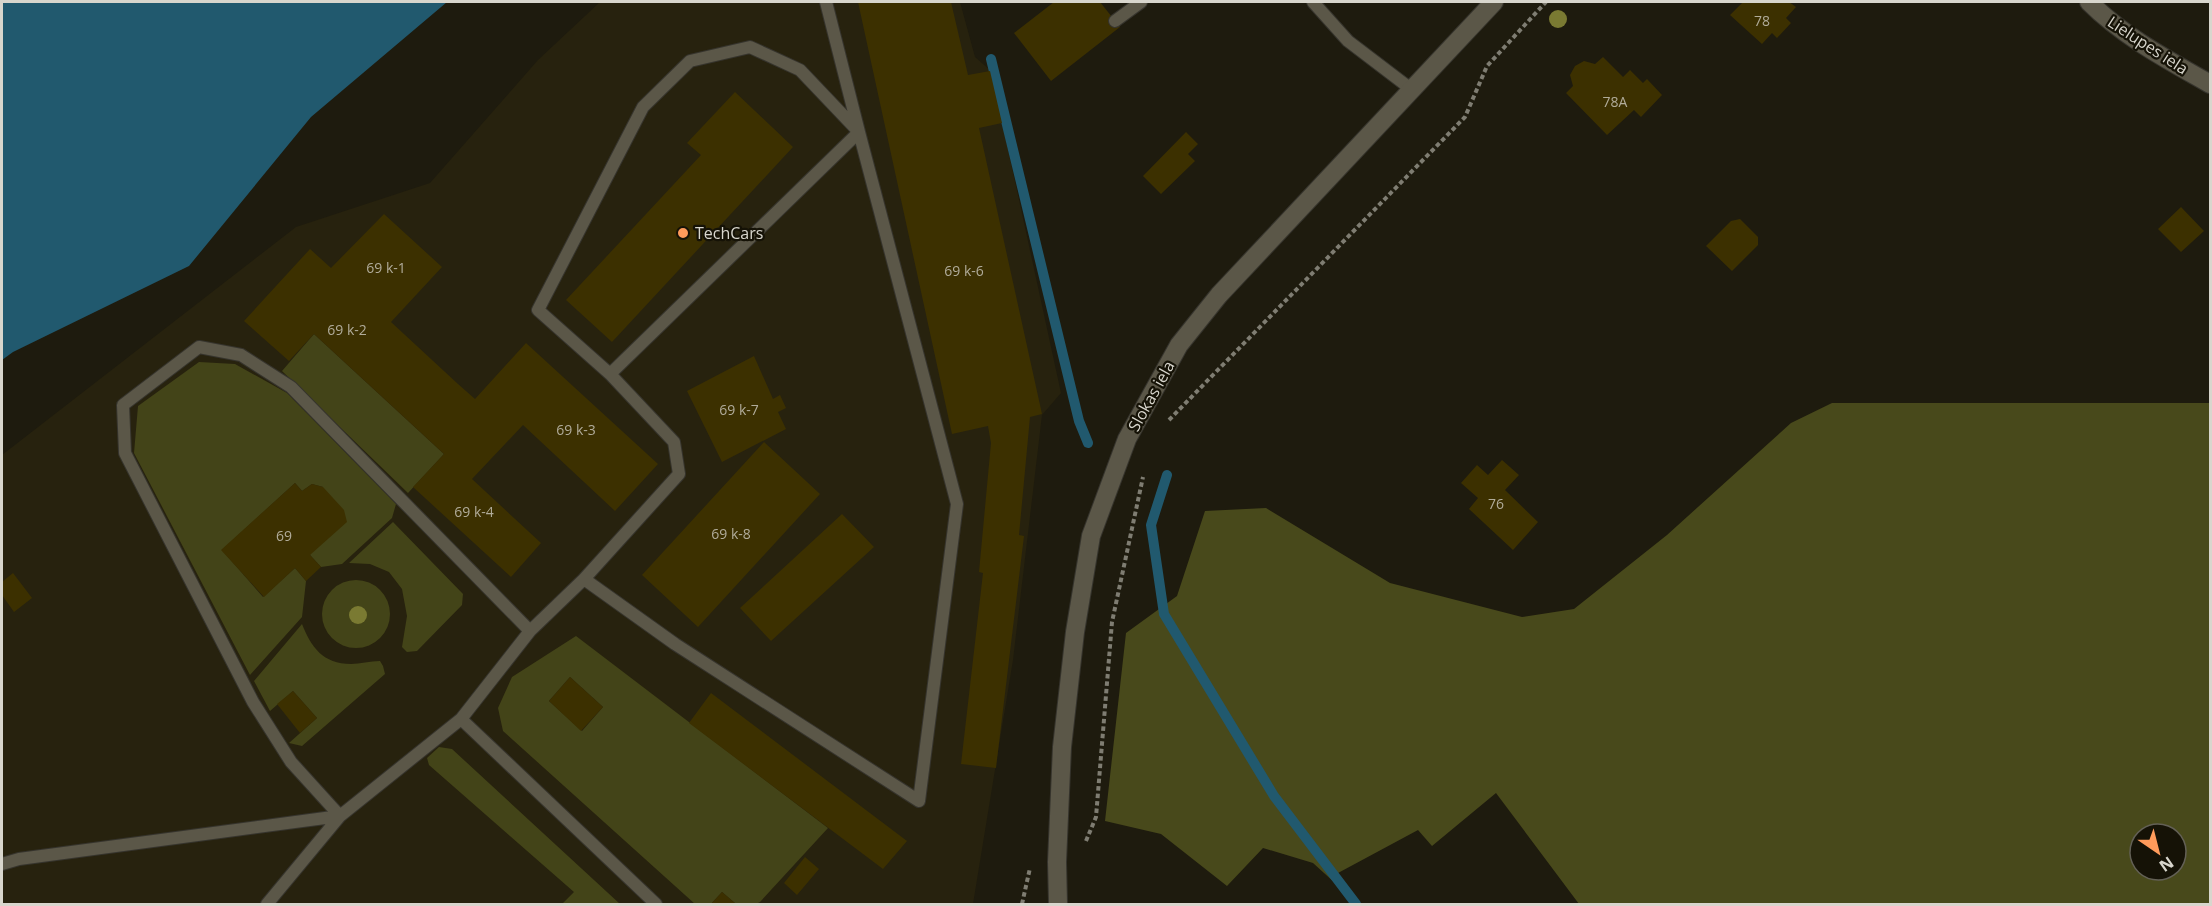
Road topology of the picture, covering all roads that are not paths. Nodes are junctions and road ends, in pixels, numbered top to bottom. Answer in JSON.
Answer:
{"nodes":[{"id":1,"x":826,"y":2,"type":"edge"},
{"id":2,"x":1141,"y":2,"type":"edge"},
{"id":3,"x":1312,"y":2,"type":"edge"},
{"id":4,"x":1494,"y":2,"type":"edge"},
{"id":5,"x":2089,"y":2,"type":"edge"},
{"id":6,"x":1115,"y":21,"type":"dead end"},
{"id":7,"x":2211,"y":84,"type":"edge"},
{"id":8,"x":1411,"y":89,"type":"junction"},
{"id":9,"x":859,"y":132,"type":"junction"},
{"id":10,"x":610,"y":374,"type":"junction"},
{"id":11,"x":584,"y":579,"type":"junction"},
{"id":12,"x":530,"y":631,"type":"junction"},
{"id":13,"x":461,"y":719,"type":"junction"},
{"id":14,"x":340,"y":816,"type":"junction"},
{"id":15,"x":2,"y":864,"type":"edge"},
{"id":16,"x":267,"y":904,"type":"edge"},
{"id":17,"x":656,"y":904,"type":"edge"},
{"id":18,"x":1058,"y":904,"type":"edge"}],
"edges":[{"from":1,"to":9,"type":"lane"},
{"from":2,"to":6,"type":"lane"},
{"from":3,"to":8,"type":"lane"},
{"from":4,"to":8,"type":"main road","name":"Slokas iela"},
{"from":5,"to":7,"type":"main road","name":"Lielupes iela"},
{"from":8,"to":18,"type":"main road","name":"Slokas iela"},
{"from":9,"to":10,"type":"lane"},
{"from":9,"to":10,"type":"lane"},
{"from":9,"to":11,"type":"lane"},
{"from":10,"to":11,"type":"lane"},
{"from":11,"to":12,"type":"lane"},
{"from":12,"to":13,"type":"lane"},
{"from":12,"to":14,"type":"lane"},
{"from":13,"to":14,"type":"lane"},
{"from":13,"to":17,"type":"lane"},
{"from":14,"to":15,"type":"lane"},
{"from":14,"to":16,"type":"lane"}]}
